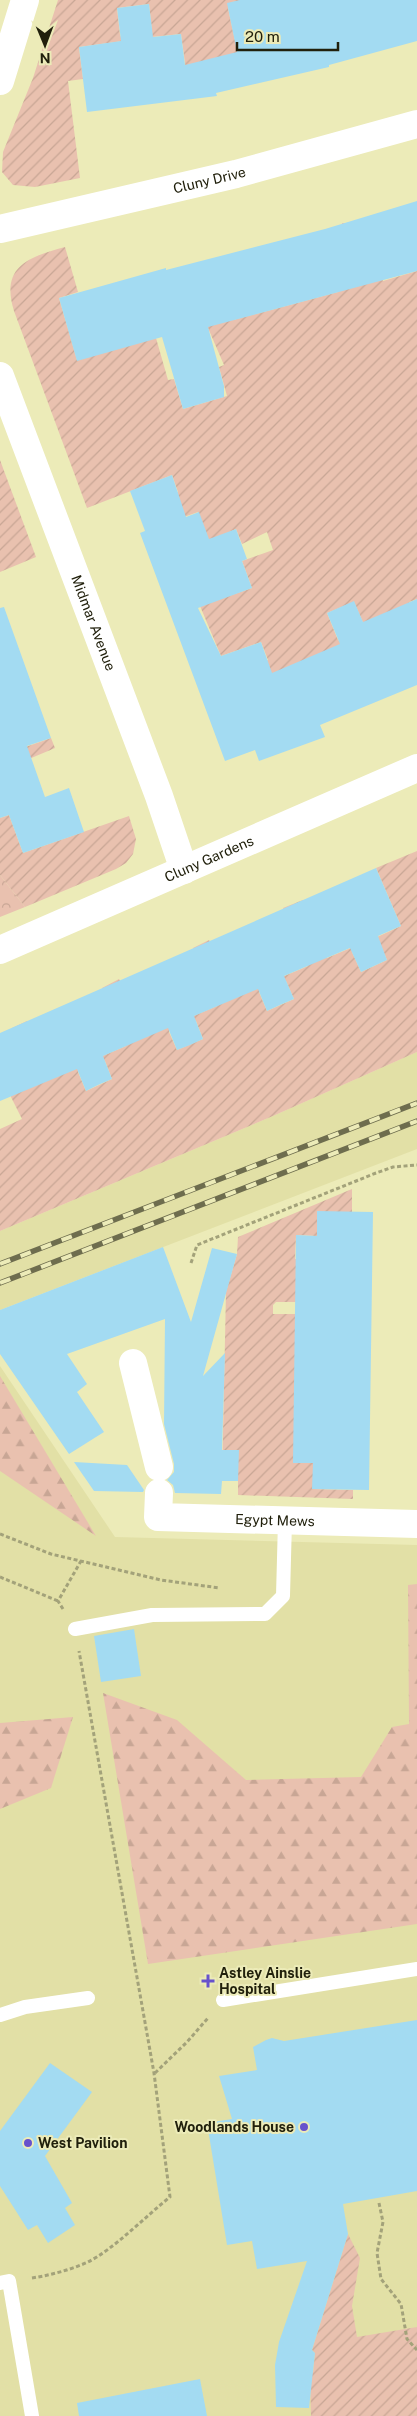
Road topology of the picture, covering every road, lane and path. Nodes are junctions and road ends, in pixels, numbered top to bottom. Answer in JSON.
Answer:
{"nodes":[{"id":1,"x":25,"y":0,"type":"edge"},
{"id":2,"x":0,"y":81,"type":"edge"},
{"id":3,"x":417,"y":124,"type":"edge"},
{"id":4,"x":0,"y":229,"type":"edge"},
{"id":5,"x":0,"y":376,"type":"edge"},
{"id":6,"x":417,"y":768,"type":"edge"},
{"id":7,"x":184,"y":870,"type":"junction"},
{"id":8,"x":0,"y":950,"type":"edge"},
{"id":9,"x":417,"y":1165,"type":"edge"},
{"id":10,"x":191,"y":1263,"type":"dead end"},
{"id":11,"x":133,"y":1363,"type":"dead end"},
{"id":12,"x":285,"y":1521,"type":"junction"},
{"id":13,"x":417,"y":1524,"type":"edge"},
{"id":14,"x":0,"y":1534,"type":"edge"},
{"id":15,"x":81,"y":1561,"type":"junction"},
{"id":16,"x":0,"y":1578,"type":"edge"},
{"id":17,"x":227,"y":1588,"type":"dead end"},
{"id":18,"x":58,"y":1601,"type":"junction"},
{"id":19,"x":75,"y":1628,"type":"junction"},
{"id":20,"x":417,"y":1969,"type":"edge"},
{"id":21,"x":88,"y":1998,"type":"dead end"},
{"id":22,"x":223,"y":2000,"type":"joint"},
{"id":23,"x":0,"y":2015,"type":"edge"},
{"id":24,"x":154,"y":2073,"type":"junction"},
{"id":25,"x":379,"y":2203,"type":"dead end"},
{"id":26,"x":5,"y":2282,"type":"edge"},
{"id":27,"x":417,"y":2350,"type":"edge"},
{"id":28,"x":32,"y":2416,"type":"edge"}],
"edges":[{"from":1,"to":2,"type":"street"},
{"from":3,"to":4,"type":"street","name":"Cluny Drive"},
{"from":5,"to":7,"type":"street","name":"Midmar Avenue"},
{"from":6,"to":7,"type":"street","name":"Cluny Gardens"},
{"from":7,"to":8,"type":"street","name":"Cluny Gardens"},
{"from":9,"to":10,"type":"path"},
{"from":11,"to":12,"type":"street","name":"Egypt Mews"},
{"from":12,"to":13,"type":"street","name":"Egypt Mews"},
{"from":12,"to":19,"type":"lane"},
{"from":14,"to":15,"type":"path"},
{"from":15,"to":17,"type":"path"},
{"from":15,"to":18,"type":"path"},
{"from":16,"to":18,"type":"path"},
{"from":18,"to":19,"type":"path"},
{"from":19,"to":24,"type":"path"},
{"from":20,"to":22,"type":"lane"},
{"from":21,"to":23,"type":"lane"},
{"from":22,"to":24,"type":"path"},
{"from":24,"to":26,"type":"path"},
{"from":25,"to":27,"type":"path"},
{"from":26,"to":28,"type":"lane"}]}
